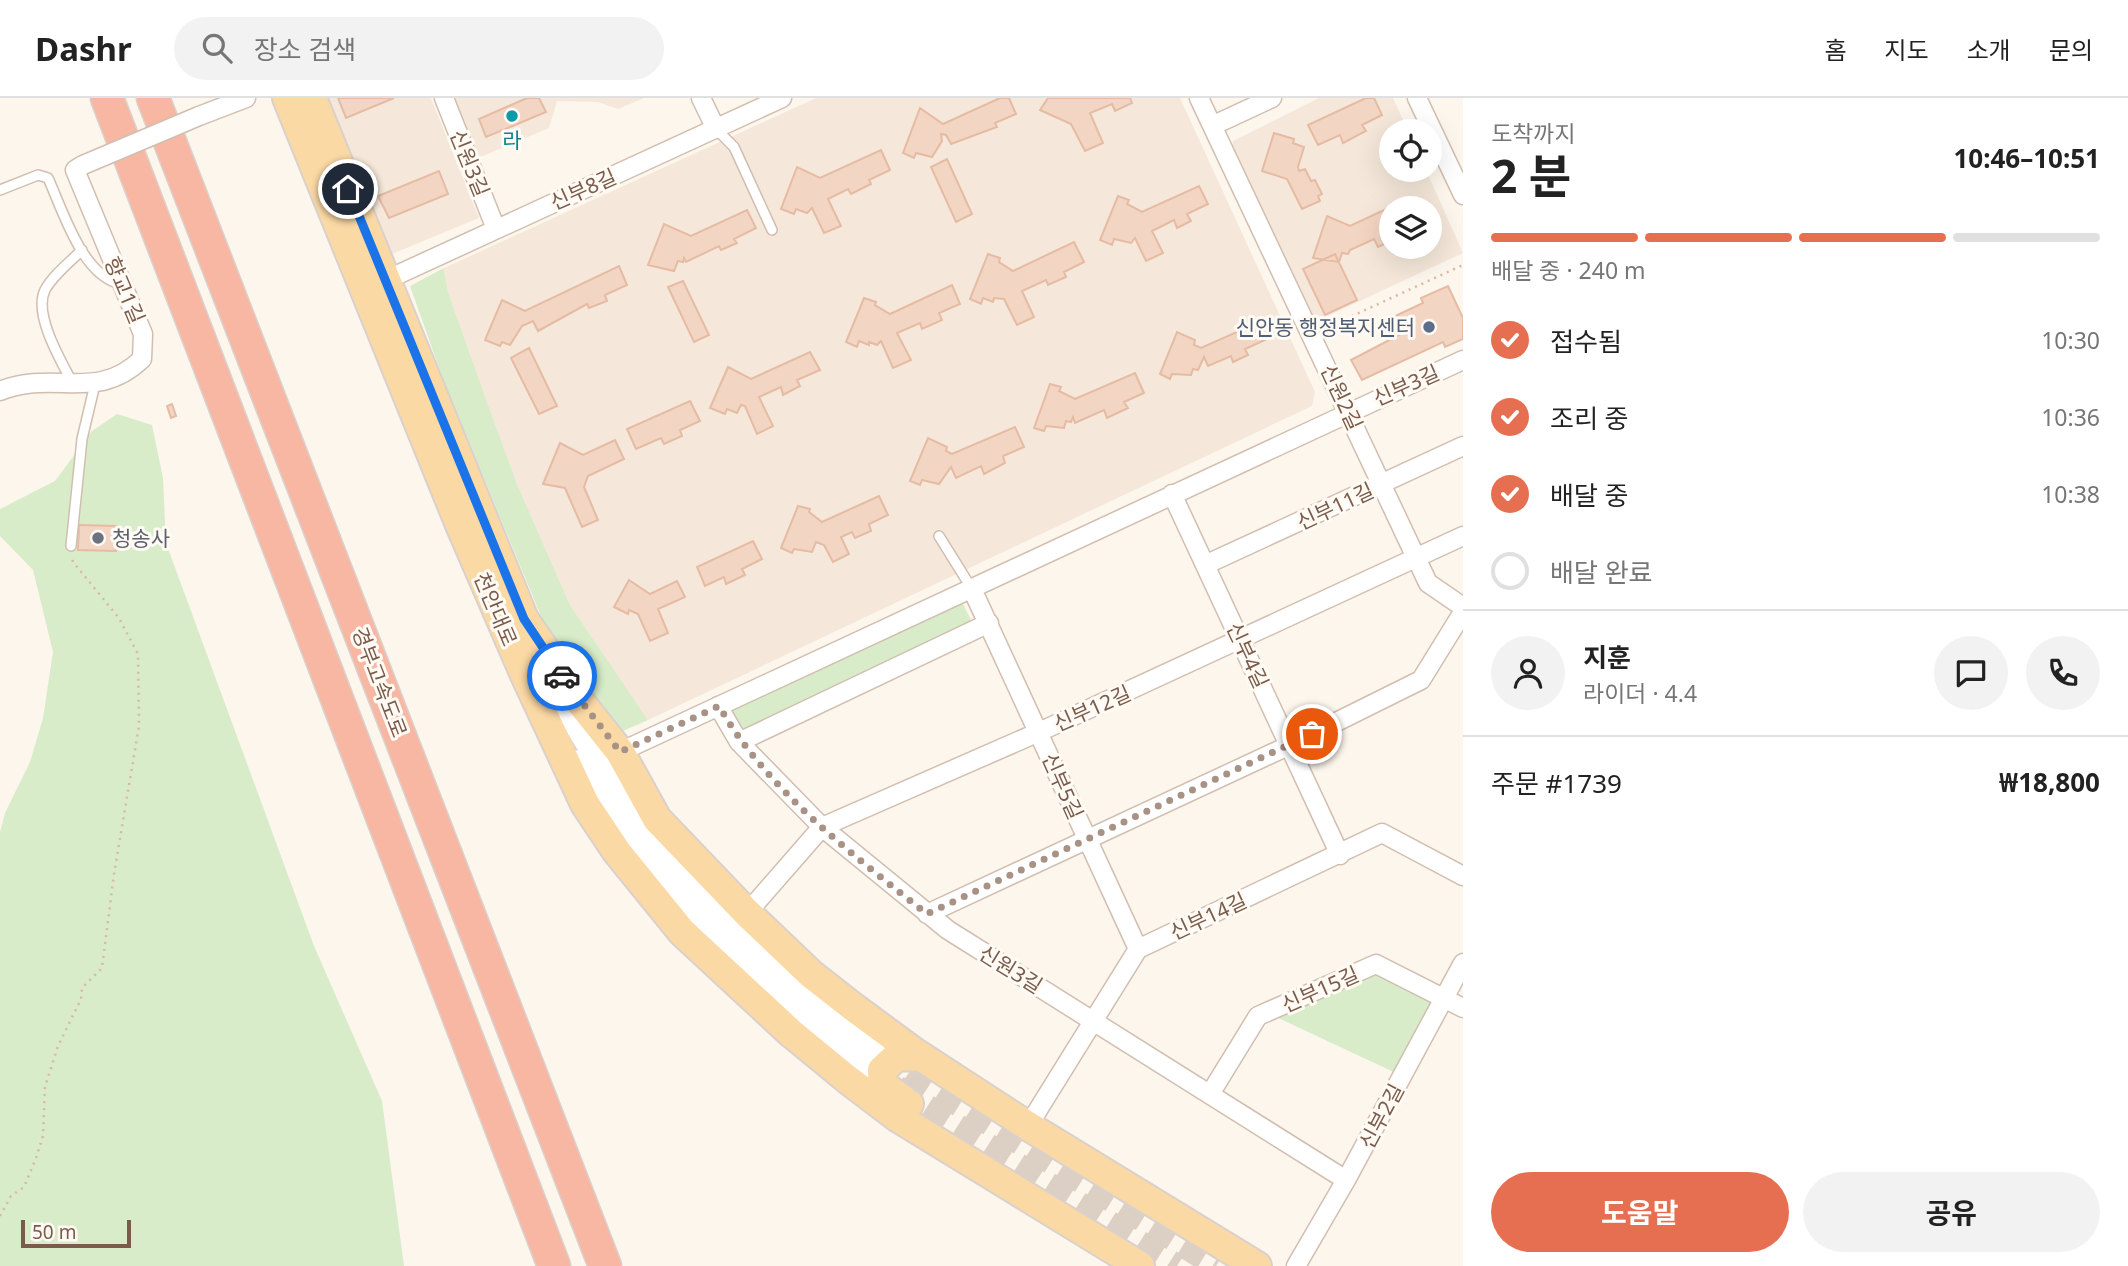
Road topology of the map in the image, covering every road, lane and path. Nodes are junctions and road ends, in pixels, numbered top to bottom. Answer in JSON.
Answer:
{"nodes":[{"id":1,"x":107,"y":98,"type":"edge"},
{"id":2,"x":153,"y":98,"type":"edge"},
{"id":3,"x":246,"y":98,"type":"edge"},
{"id":4,"x":287,"y":98,"type":"edge"},
{"id":5,"x":312,"y":98,"type":"edge"},
{"id":6,"x":444,"y":98,"type":"edge"},
{"id":7,"x":701,"y":98,"type":"edge"},
{"id":8,"x":782,"y":98,"type":"edge"},
{"id":9,"x":1199,"y":98,"type":"edge"},
{"id":10,"x":1272,"y":98,"type":"edge"},
{"id":11,"x":1417,"y":98,"type":"edge"},
{"id":12,"x":1214,"y":125,"type":"junction"},
{"id":13,"x":716,"y":129,"type":"junction"},
{"id":14,"x":0,"y":190,"type":"edge"},
{"id":15,"x":1463,"y":194,"type":"edge"},
{"id":16,"x":496,"y":229,"type":"junction"},
{"id":17,"x":772,"y":230,"type":"dead end"},
{"id":18,"x":82,"y":250,"type":"junction"},
{"id":19,"x":1463,"y":265,"type":"edge"},
{"id":20,"x":384,"y":281,"type":"junction"},
{"id":21,"x":122,"y":284,"type":"junction"},
{"id":22,"x":1317,"y":332,"type":"dead end"},
{"id":23,"x":1463,"y":360,"type":"edge"},
{"id":24,"x":72,"y":382,"type":"junction"},
{"id":25,"x":95,"y":384,"type":"junction"},
{"id":26,"x":0,"y":391,"type":"edge"},
{"id":27,"x":1349,"y":411,"type":"junction"},
{"id":28,"x":1463,"y":446,"type":"edge"},
{"id":29,"x":1382,"y":484,"type":"junction"},
{"id":30,"x":1172,"y":494,"type":"junction"},
{"id":31,"x":939,"y":536,"type":"dead end"},
{"id":32,"x":1463,"y":536,"type":"edge"},
{"id":33,"x":71,"y":546,"type":"joint"},
{"id":34,"x":1415,"y":558,"type":"junction"},
{"id":35,"x":1207,"y":564,"type":"junction"},
{"id":36,"x":972,"y":589,"type":"junction"},
{"id":37,"x":1463,"y":607,"type":"edge"},
{"id":38,"x":1463,"y":612,"type":"edge"},
{"id":39,"x":524,"y":619,"type":"junction"},
{"id":40,"x":989,"y":623,"type":"junction"},
{"id":41,"x":1241,"y":640,"type":"junction"},
{"id":42,"x":524,"y":673,"type":"junction"},
{"id":43,"x":719,"y":706,"type":"junction"},
{"id":44,"x":1039,"y":732,"type":"junction"},
{"id":45,"x":739,"y":741,"type":"junction"},
{"id":46,"x":1290,"y":745,"type":"junction"},
{"id":47,"x":620,"y":752,"type":"junction"},
{"id":48,"x":822,"y":827,"type":"junction"},
{"id":49,"x":1088,"y":840,"type":"junction"},
{"id":50,"x":1340,"y":855,"type":"junction"},
{"id":51,"x":1463,"y":876,"type":"edge"},
{"id":52,"x":747,"y":913,"type":"junction"},
{"id":53,"x":927,"y":914,"type":"junction"},
{"id":54,"x":1138,"y":949,"type":"junction"},
{"id":55,"x":1463,"y":963,"type":"edge"},
{"id":56,"x":1445,"y":998,"type":"junction"},
{"id":57,"x":1463,"y":1008,"type":"edge"},
{"id":58,"x":1094,"y":1020,"type":"junction"},
{"id":59,"x":922,"y":1057,"type":"junction"},
{"id":60,"x":1210,"y":1094,"type":"junction"},
{"id":61,"x":1028,"y":1126,"type":"junction"},
{"id":62,"x":1346,"y":1180,"type":"junction"},
{"id":63,"x":0,"y":1216,"type":"edge"},
{"id":64,"x":1061,"y":1218,"type":"junction"},
{"id":65,"x":554,"y":1266,"type":"edge"},
{"id":66,"x":605,"y":1266,"type":"edge"},
{"id":67,"x":1140,"y":1266,"type":"edge"},
{"id":68,"x":1257,"y":1266,"type":"edge"},
{"id":69,"x":1296,"y":1266,"type":"edge"}],
"edges":[{"from":1,"to":65,"type":"highway"},
{"from":2,"to":66,"type":"highway","name":"경부고속도로"},
{"from":3,"to":21,"type":"street","name":"향교1길","bridge":true},
{"from":4,"to":42,"type":"main road","name":"천안대로"},
{"from":5,"to":20,"type":"main road","name":"천안대로"},
{"from":6,"to":16,"type":"street","name":"신원3길"},
{"from":7,"to":13,"type":"street"},
{"from":8,"to":13,"type":"street","name":"신부8길"},
{"from":9,"to":12,"type":"street","name":"신원2길"},
{"from":10,"to":12,"type":"street"},
{"from":11,"to":15,"type":"street"},
{"from":12,"to":27,"type":"street","name":"신원2길"},
{"from":13,"to":16,"type":"street","name":"신부8길"},
{"from":13,"to":17,"type":"lane"},
{"from":14,"to":18,"type":"lane"},
{"from":16,"to":20,"type":"street","name":"신부8길"},
{"from":18,"to":21,"type":"lane"},
{"from":18,"to":24,"type":"lane"},
{"from":19,"to":22,"type":"path"},
{"from":20,"to":39,"type":"main road","name":"천안대로"},
{"from":21,"to":25,"type":"street","name":"향교1길"},
{"from":23,"to":27,"type":"street","name":"신부3길"},
{"from":24,"to":25,"type":"street","name":"향교1길"},
{"from":24,"to":26,"type":"street","name":"향교1길"},
{"from":25,"to":33,"type":"lane"},
{"from":27,"to":29,"type":"street","name":"신원2길"},
{"from":27,"to":30,"type":"street","name":"신부3길"},
{"from":28,"to":29,"type":"street","name":"신부11길"},
{"from":29,"to":34,"type":"street","name":"신원2길"},
{"from":29,"to":35,"type":"street","name":"신부11길"},
{"from":30,"to":35,"type":"street","name":"신부4길"},
{"from":30,"to":36,"type":"street","name":"신부3길"},
{"from":31,"to":36,"type":"lane"},
{"from":32,"to":34,"type":"street","name":"신부12길"},
{"from":33,"to":63,"type":"path"},
{"from":34,"to":37,"type":"street","name":"신원2길"},
{"from":34,"to":41,"type":"street","name":"신부12길"},
{"from":35,"to":41,"type":"street","name":"신부4길"},
{"from":36,"to":40,"type":"street","name":"신부5길"},
{"from":36,"to":43,"type":"street","name":"신부3길"},
{"from":38,"to":46,"type":"street"},
{"from":39,"to":42,"type":"main road","name":"천안대로"},
{"from":39,"to":47,"type":"main road"},
{"from":40,"to":44,"type":"street","name":"신부5길"},
{"from":40,"to":45,"type":"street"},
{"from":41,"to":44,"type":"street","name":"신부12길"},
{"from":41,"to":46,"type":"street","name":"신부4길"},
{"from":42,"to":64,"type":"main road"},
{"from":43,"to":45,"type":"street","name":"신원3길"},
{"from":43,"to":47,"type":"street","name":"신부3길"},
{"from":44,"to":48,"type":"street","name":"신부12길"},
{"from":44,"to":49,"type":"street","name":"신부5길"},
{"from":45,"to":48,"type":"street","name":"신원3길"},
{"from":46,"to":49,"type":"street"},
{"from":46,"to":50,"type":"street","name":"신부4길"},
{"from":47,"to":52,"type":"main road"},
{"from":48,"to":52,"type":"street","name":"신부12길"},
{"from":48,"to":53,"type":"street","name":"신원3길"},
{"from":49,"to":53,"type":"street"},
{"from":49,"to":54,"type":"street","name":"신부5길"},
{"from":50,"to":51,"type":"street","name":"신부14길"},
{"from":50,"to":54,"type":"street","name":"신부14길"},
{"from":52,"to":59,"type":"main road"},
{"from":53,"to":58,"type":"street","name":"신원3길"},
{"from":54,"to":58,"type":"street"},
{"from":55,"to":56,"type":"street","name":"신부2길"},
{"from":56,"to":57,"type":"street","name":"신부15길"},
{"from":56,"to":60,"type":"street","name":"신부15길"},
{"from":56,"to":62,"type":"street","name":"신부2길"},
{"from":58,"to":60,"type":"street","name":"신원3길"},
{"from":58,"to":61,"type":"street"},
{"from":59,"to":61,"type":"main road"},
{"from":59,"to":64,"type":"main road"},
{"from":60,"to":62,"type":"street","name":"신원3길"},
{"from":61,"to":68,"type":"main road"},
{"from":62,"to":69,"type":"street","name":"신부2길"},
{"from":64,"to":67,"type":"main road"}]}
